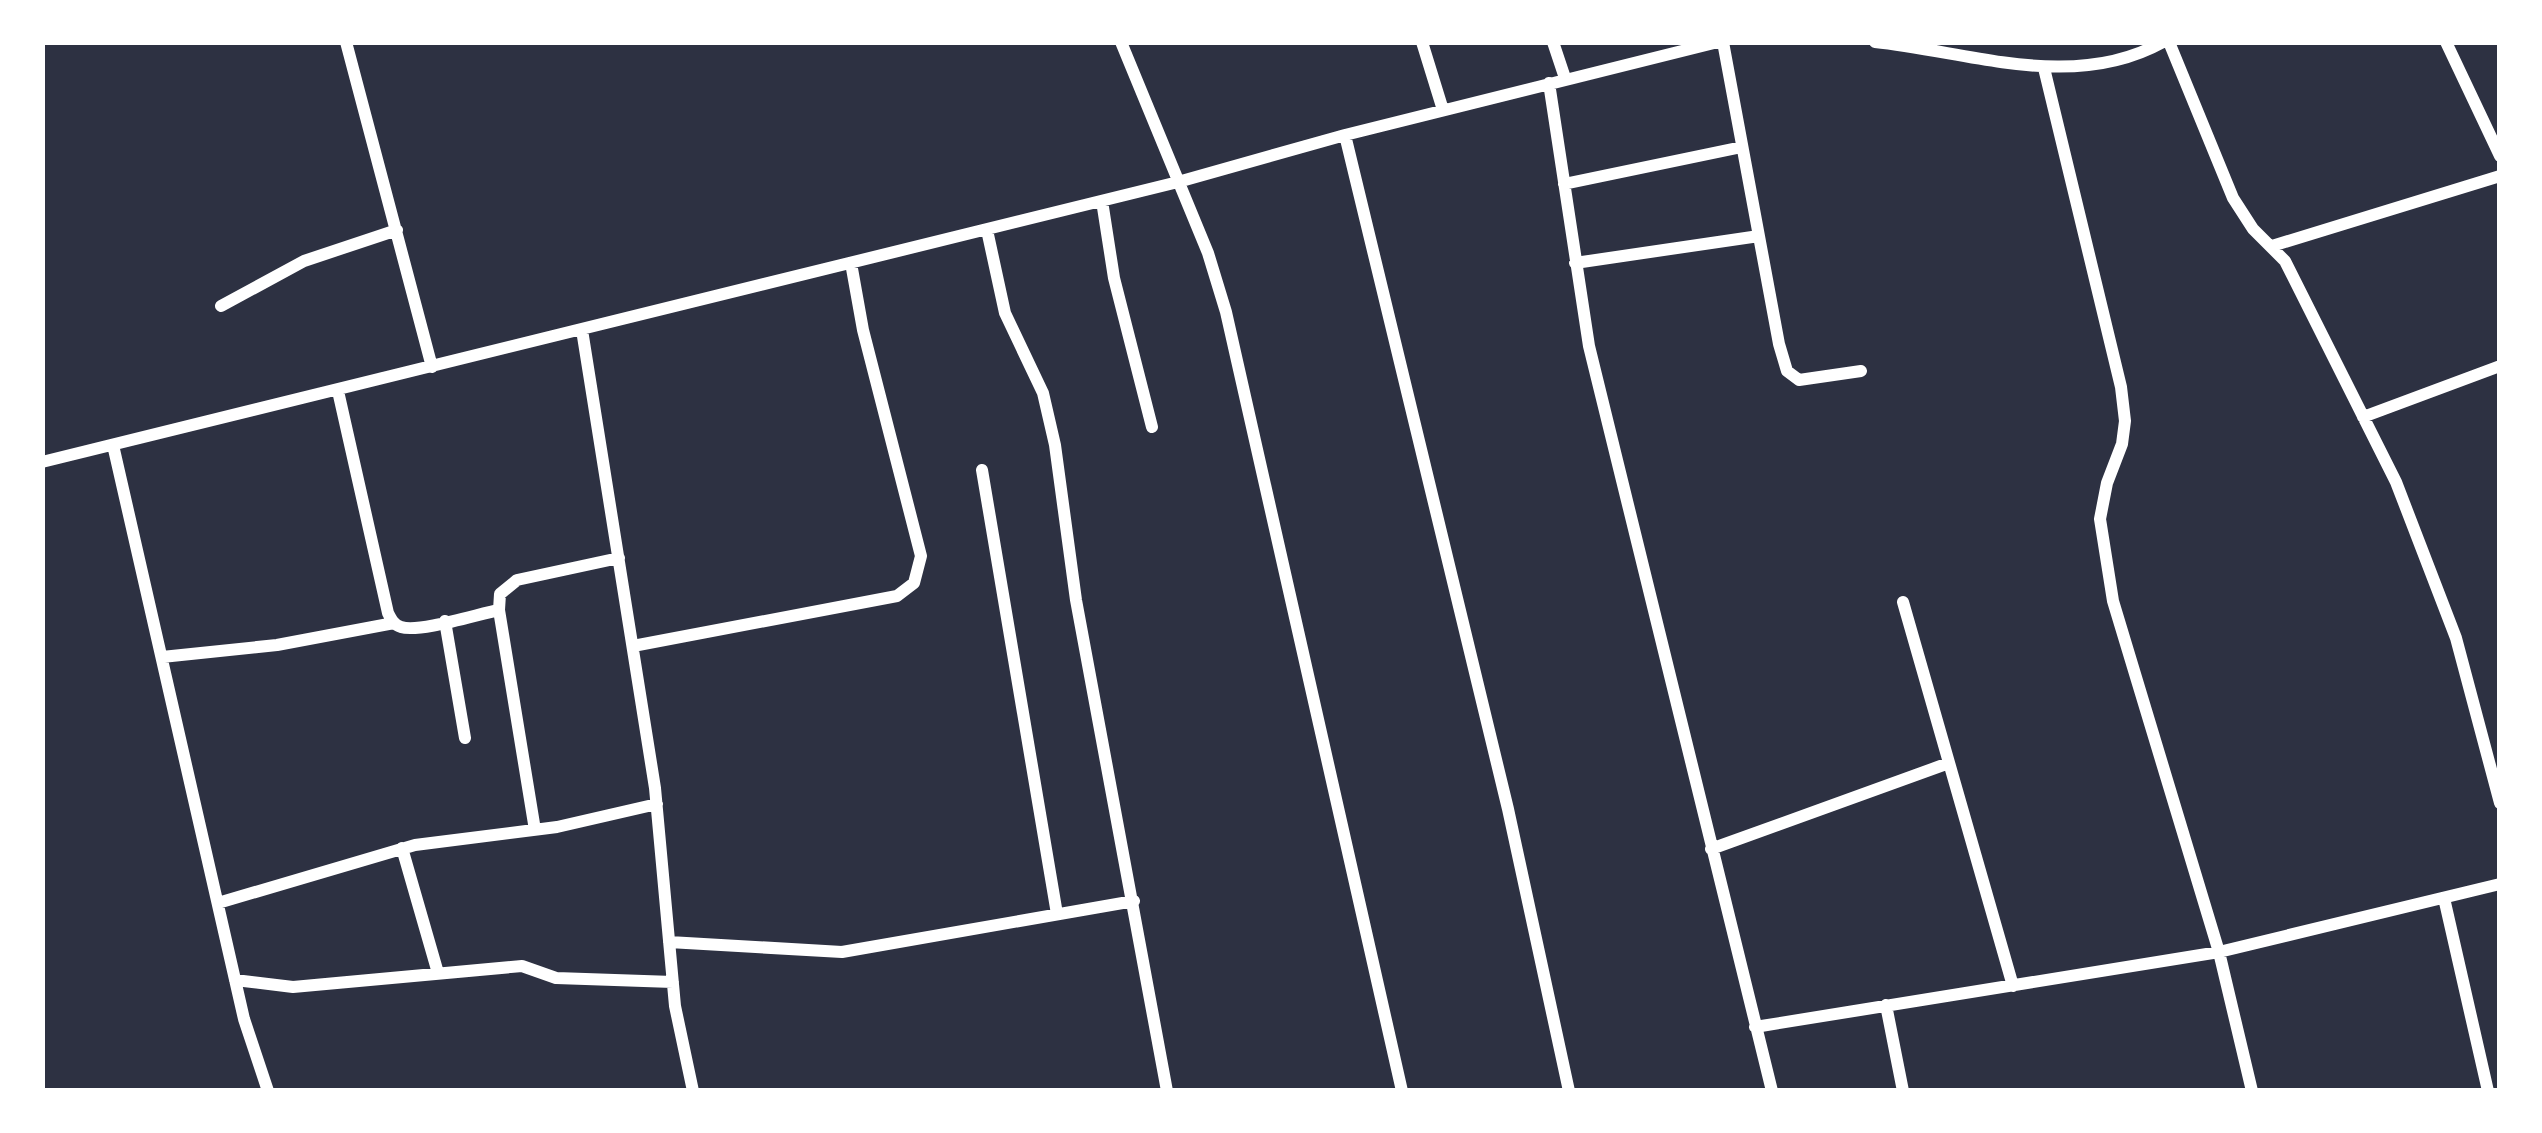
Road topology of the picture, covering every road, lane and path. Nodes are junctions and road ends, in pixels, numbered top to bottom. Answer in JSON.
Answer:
{"nodes":[{"id":1,"x":346,"y":42,"type":"edge"},
{"id":2,"x":1121,"y":42,"type":"edge"},
{"id":3,"x":1422,"y":42,"type":"edge"},
{"id":4,"x":1553,"y":42,"type":"edge"},
{"id":5,"x":1720,"y":42,"type":"edge"},
{"id":6,"x":1875,"y":42,"type":"edge"},
{"id":7,"x":2166,"y":42,"type":"edge"},
{"id":8,"x":2446,"y":42,"type":"edge"},
{"id":9,"x":1928,"y":45,"type":"edge"},
{"id":10,"x":2044,"y":68,"type":"junction"},
{"id":11,"x":1565,"y":78,"type":"junction"},
{"id":12,"x":1549,"y":82,"type":"junction"},
{"id":13,"x":1443,"y":110,"type":"junction"},
{"id":14,"x":1345,"y":134,"type":"junction"},
{"id":15,"x":1742,"y":147,"type":"junction"},
{"id":16,"x":2500,"y":156,"type":"edge"},
{"id":17,"x":2500,"y":176,"type":"edge"},
{"id":18,"x":1178,"y":182,"type":"junction"},
{"id":19,"x":1564,"y":184,"type":"junction"},
{"id":20,"x":1102,"y":201,"type":"junction"},
{"id":21,"x":397,"y":230,"type":"junction"},
{"id":22,"x":987,"y":230,"type":"junction"},
{"id":23,"x":1759,"y":236,"type":"junction"},
{"id":24,"x":2272,"y":246,"type":"junction"},
{"id":25,"x":851,"y":263,"type":"junction"},
{"id":26,"x":1575,"y":263,"type":"junction"},
{"id":27,"x":221,"y":306,"type":"dead end"},
{"id":28,"x":582,"y":330,"type":"junction"},
{"id":29,"x":2500,"y":366,"type":"edge"},
{"id":30,"x":432,"y":367,"type":"junction"},
{"id":31,"x":1862,"y":370,"type":"dead end"},
{"id":32,"x":338,"y":391,"type":"junction"},
{"id":33,"x":2363,"y":417,"type":"junction"},
{"id":34,"x":1152,"y":427,"type":"dead end"},
{"id":35,"x":113,"y":445,"type":"junction"},
{"id":36,"x":42,"y":462,"type":"edge"},
{"id":37,"x":982,"y":470,"type":"dead end"},
{"id":38,"x":620,"y":558,"type":"junction"},
{"id":39,"x":1903,"y":602,"type":"dead end"},
{"id":40,"x":499,"y":610,"type":"junction"},
{"id":41,"x":445,"y":621,"type":"junction"},
{"id":42,"x":394,"y":623,"type":"junction"},
{"id":43,"x":634,"y":646,"type":"junction"},
{"id":44,"x":162,"y":657,"type":"junction"},
{"id":45,"x":465,"y":737,"type":"dead end"},
{"id":46,"x":1946,"y":764,"type":"junction"},
{"id":47,"x":657,"y":803,"type":"junction"},
{"id":48,"x":2500,"y":803,"type":"edge"},
{"id":49,"x":535,"y":830,"type":"junction"},
{"id":50,"x":402,"y":848,"type":"junction"},
{"id":51,"x":1711,"y":849,"type":"junction"},
{"id":52,"x":2500,"y":884,"type":"edge"},
{"id":53,"x":2444,"y":898,"type":"junction"},
{"id":54,"x":1134,"y":901,"type":"junction"},
{"id":55,"x":218,"y":903,"type":"junction"},
{"id":56,"x":1057,"y":914,"type":"junction"},
{"id":57,"x":669,"y":942,"type":"junction"},
{"id":58,"x":2219,"y":952,"type":"junction"},
{"id":59,"x":438,"y":973,"type":"junction"},
{"id":60,"x":236,"y":980,"type":"junction"},
{"id":61,"x":673,"y":982,"type":"junction"},
{"id":62,"x":2013,"y":986,"type":"junction"},
{"id":63,"x":1886,"y":1005,"type":"junction"},
{"id":64,"x":1755,"y":1027,"type":"junction"},
{"id":65,"x":268,"y":1091,"type":"edge"},
{"id":66,"x":693,"y":1091,"type":"edge"},
{"id":67,"x":1167,"y":1091,"type":"edge"},
{"id":68,"x":1402,"y":1091,"type":"edge"},
{"id":69,"x":1569,"y":1091,"type":"edge"},
{"id":70,"x":1772,"y":1091,"type":"edge"},
{"id":71,"x":1903,"y":1091,"type":"edge"},
{"id":72,"x":2252,"y":1091,"type":"edge"},
{"id":73,"x":2488,"y":1091,"type":"edge"}],
"edges":[{"from":1,"to":21,"type":"street"},
{"from":2,"to":18,"type":"street"},
{"from":3,"to":13,"type":"street"},
{"from":4,"to":11,"type":"street"},
{"from":5,"to":11,"type":"street"},
{"from":5,"to":15,"type":"street"},
{"from":6,"to":9,"type":"street"},
{"from":7,"to":10,"type":"street"},
{"from":7,"to":24,"type":"street"},
{"from":8,"to":16,"type":"street"},
{"from":9,"to":10,"type":"street"},
{"from":10,"to":58,"type":"street"},
{"from":11,"to":12,"type":"street"},
{"from":12,"to":13,"type":"street"},
{"from":12,"to":19,"type":"street"},
{"from":13,"to":14,"type":"street"},
{"from":14,"to":18,"type":"street"},
{"from":14,"to":69,"type":"street"},
{"from":15,"to":19,"type":"street"},
{"from":15,"to":23,"type":"street"},
{"from":17,"to":24,"type":"street"},
{"from":18,"to":20,"type":"street"},
{"from":18,"to":68,"type":"street"},
{"from":19,"to":26,"type":"street"},
{"from":20,"to":22,"type":"street"},
{"from":20,"to":34,"type":"street"},
{"from":21,"to":27,"type":"street"},
{"from":21,"to":30,"type":"street"},
{"from":22,"to":25,"type":"street"},
{"from":22,"to":54,"type":"street"},
{"from":23,"to":26,"type":"street"},
{"from":23,"to":31,"type":"street"},
{"from":24,"to":33,"type":"street"},
{"from":25,"to":28,"type":"street"},
{"from":25,"to":43,"type":"street"},
{"from":26,"to":51,"type":"street"},
{"from":28,"to":30,"type":"street"},
{"from":28,"to":38,"type":"street"},
{"from":29,"to":33,"type":"street"},
{"from":30,"to":32,"type":"street"},
{"from":32,"to":35,"type":"street"},
{"from":32,"to":42,"type":"street"},
{"from":33,"to":48,"type":"street"},
{"from":35,"to":36,"type":"street"},
{"from":35,"to":44,"type":"street"},
{"from":37,"to":56,"type":"street"},
{"from":38,"to":40,"type":"street"},
{"from":38,"to":43,"type":"street"},
{"from":39,"to":46,"type":"street"},
{"from":40,"to":41,"type":"street"},
{"from":40,"to":49,"type":"street"},
{"from":41,"to":42,"type":"street"},
{"from":41,"to":45,"type":"street"},
{"from":42,"to":44,"type":"street"},
{"from":43,"to":47,"type":"street"},
{"from":44,"to":55,"type":"street"},
{"from":46,"to":51,"type":"street"},
{"from":46,"to":62,"type":"street"},
{"from":47,"to":49,"type":"street"},
{"from":47,"to":57,"type":"street"},
{"from":49,"to":50,"type":"street"},
{"from":50,"to":55,"type":"street"},
{"from":50,"to":59,"type":"street"},
{"from":51,"to":64,"type":"street"},
{"from":52,"to":53,"type":"street"},
{"from":53,"to":58,"type":"street"},
{"from":53,"to":73,"type":"street"},
{"from":54,"to":56,"type":"street"},
{"from":54,"to":67,"type":"street"},
{"from":55,"to":60,"type":"street"},
{"from":56,"to":57,"type":"street"},
{"from":57,"to":61,"type":"street"},
{"from":58,"to":62,"type":"street"},
{"from":58,"to":72,"type":"street"},
{"from":59,"to":60,"type":"street"},
{"from":59,"to":61,"type":"street"},
{"from":60,"to":65,"type":"street"},
{"from":61,"to":66,"type":"street"},
{"from":62,"to":63,"type":"street"},
{"from":63,"to":64,"type":"street"},
{"from":63,"to":71,"type":"street"},
{"from":64,"to":70,"type":"street"}]}
